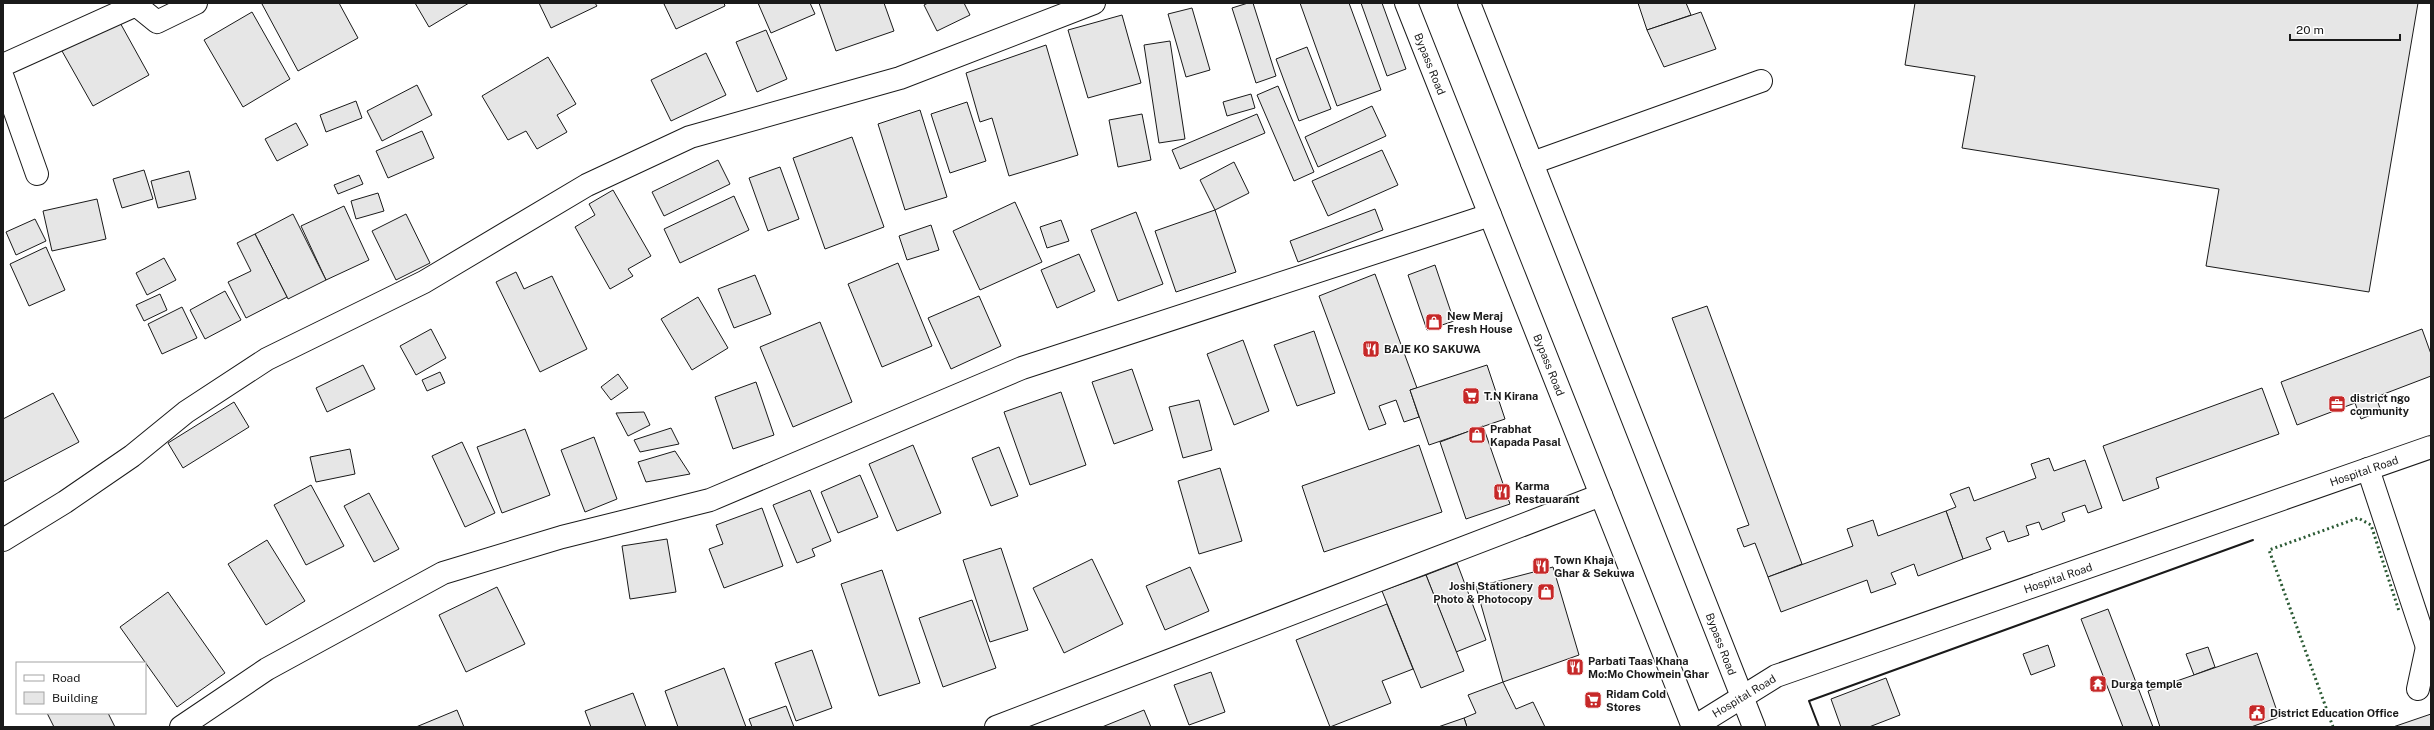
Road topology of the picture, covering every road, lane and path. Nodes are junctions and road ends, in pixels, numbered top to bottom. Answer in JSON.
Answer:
{"nodes":[{"id":1,"x":196,"y":3,"type":"edge"},
{"id":2,"x":1094,"y":3,"type":"edge"},
{"id":3,"x":1406,"y":3,"type":"edge"},
{"id":4,"x":1468,"y":3,"type":"edge"},
{"id":5,"x":3,"y":65,"type":"edge"},
{"id":6,"x":3,"y":78,"type":"edge"},
{"id":7,"x":1761,"y":82,"type":"dead end"},
{"id":8,"x":1532,"y":163,"type":"junction"},
{"id":9,"x":37,"y":174,"type":"dead end"},
{"id":10,"x":1490,"y":215,"type":"junction"},
{"id":11,"x":2431,"y":447,"type":"edge"},
{"id":12,"x":2368,"y":469,"type":"junction"},
{"id":13,"x":1601,"y":495,"type":"junction"},
{"id":14,"x":3,"y":540,"type":"edge"},
{"id":15,"x":2429,"y":649,"type":"edge"},
{"id":16,"x":2418,"y":689,"type":"dead end"},
{"id":17,"x":1741,"y":696,"type":"junction"},
{"id":18,"x":181,"y":727,"type":"edge"},
{"id":19,"x":996,"y":727,"type":"edge"},
{"id":20,"x":1693,"y":727,"type":"edge"},
{"id":21,"x":1754,"y":727,"type":"edge"}],
"edges":[{"from":1,"to":5,"type":"main road"},
{"from":2,"to":14,"type":"main road"},
{"from":3,"to":10,"type":"main road","name":"Bypass Road"},
{"from":4,"to":8,"type":"main road","name":"Bypass Road"},
{"from":6,"to":9,"type":"main road"},
{"from":7,"to":8,"type":"main road"},
{"from":8,"to":17,"type":"main road","name":"Bypass Road"},
{"from":10,"to":13,"type":"main road","name":"Bypass Road"},
{"from":10,"to":18,"type":"main road"},
{"from":11,"to":12,"type":"main road","name":"Hospital Road"},
{"from":12,"to":15,"type":"main road"},
{"from":12,"to":17,"type":"main road","name":"Hospital Road"},
{"from":13,"to":19,"type":"main road"},
{"from":13,"to":20,"type":"main road","name":"Bypass Road"},
{"from":15,"to":16,"type":"main road"},
{"from":17,"to":20,"type":"main road","name":"Hospital Road"},
{"from":17,"to":21,"type":"main road","name":"Bypass Road"}]}
